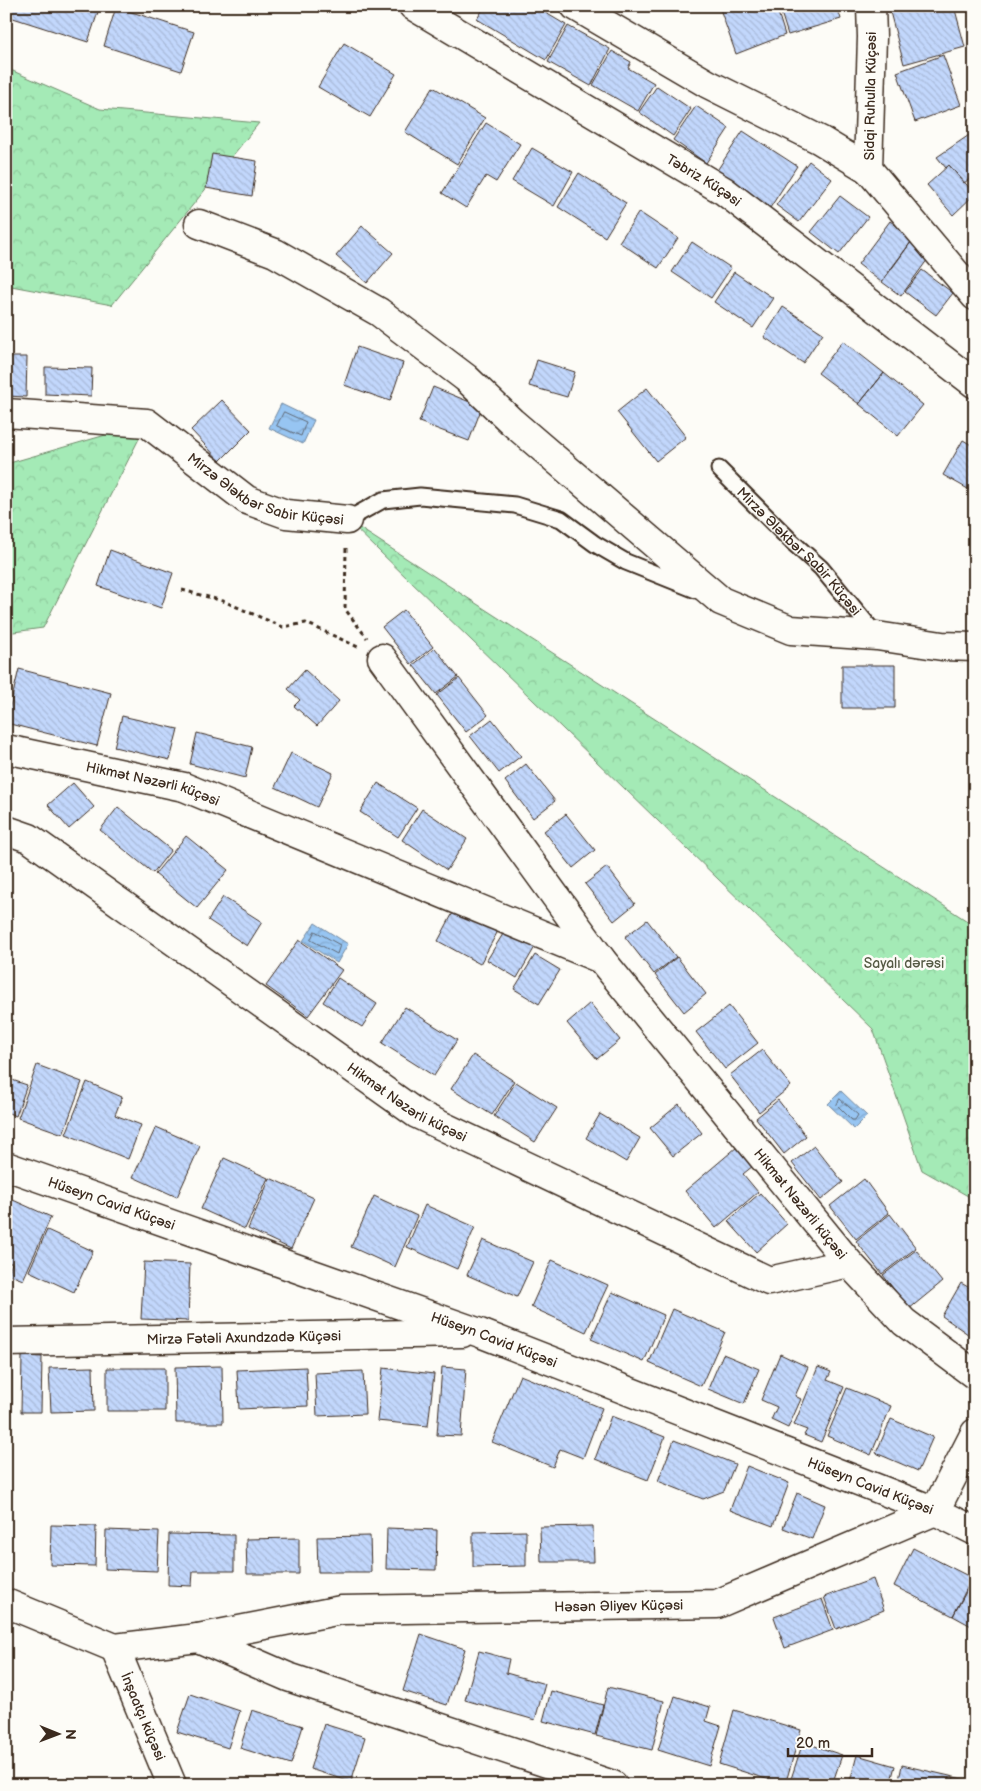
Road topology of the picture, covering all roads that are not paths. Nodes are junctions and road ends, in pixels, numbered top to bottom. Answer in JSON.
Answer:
{"nodes":[{"id":1,"x":413,"y":6,"type":"edge"},
{"id":2,"x":575,"y":6,"type":"edge"},
{"id":3,"x":871,"y":6,"type":"edge"},
{"id":4,"x":868,"y":169,"type":"junction"},
{"id":5,"x":199,"y":224,"type":"dead end"},
{"id":6,"x":975,"y":296,"type":"edge"},
{"id":7,"x":975,"y":384,"type":"edge"},
{"id":8,"x":6,"y":413,"type":"edge"},
{"id":9,"x":719,"y":469,"type":"dead end"},
{"id":10,"x":347,"y":520,"type":"joint"},
{"id":11,"x":721,"y":601,"type":"junction"},
{"id":12,"x":877,"y":636,"type":"junction"},
{"id":13,"x":942,"y":646,"type":"junction"},
{"id":14,"x":975,"y":647,"type":"edge"},
{"id":15,"x":382,"y":658,"type":"road end"},
{"id":16,"x":975,"y":662,"type":"edge"},
{"id":17,"x":6,"y":749,"type":"edge"},
{"id":18,"x":6,"y":830,"type":"edge"},
{"id":19,"x":601,"y":959,"type":"junction"},
{"id":20,"x":6,"y":1166,"type":"edge"},
{"id":21,"x":849,"y":1263,"type":"junction"},
{"id":22,"x":480,"y":1333,"type":"junction"},
{"id":23,"x":6,"y":1342,"type":"edge"},
{"id":24,"x":975,"y":1375,"type":"edge"},
{"id":25,"x":975,"y":1433,"type":"edge"},
{"id":26,"x":935,"y":1511,"type":"junction"},
{"id":27,"x":975,"y":1531,"type":"edge"},
{"id":28,"x":6,"y":1603,"type":"edge"},
{"id":29,"x":198,"y":1638,"type":"junction"},
{"id":30,"x":115,"y":1648,"type":"junction"},
{"id":31,"x":172,"y":1785,"type":"edge"},
{"id":32,"x":613,"y":1785,"type":"edge"}],
"edges":[{"from":1,"to":7,"type":"street","name":"Təbriz Küçəsi"},
{"from":2,"to":4,"type":"street"},
{"from":3,"to":4,"type":"street","name":"Sidqi Ruhulla Küçəsi"},
{"from":4,"to":6,"type":"street","name":"Sidqi Ruhulla Küçəsi"},
{"from":5,"to":11,"type":"street"},
{"from":8,"to":10,"type":"street","name":"Mirzə Ələkbər Sabir Küçəsi"},
{"from":9,"to":12,"type":"lane","name":"Mirzə Ələkbər Sabir Küçəsi"},
{"from":10,"to":11,"type":"lane","name":"Mirzə Ələkbər Sabir Küçəsi"},
{"from":11,"to":12,"type":"street"},
{"from":12,"to":13,"type":"street"},
{"from":13,"to":14,"type":"street"},
{"from":13,"to":16,"type":"street"},
{"from":15,"to":19,"type":"street","name":"Hikmət Nəzərli küçəsi"},
{"from":17,"to":19,"type":"street","name":"Hikmət Nəzərli küçəsi"},
{"from":18,"to":21,"type":"street","name":"Hikmət Nəzərli küçəsi"},
{"from":19,"to":21,"type":"street","name":"Hikmət Nəzərli küçəsi"},
{"from":20,"to":22,"type":"street","name":"Hüseyn Cavid Küçəsi"},
{"from":21,"to":24,"type":"street","name":"Hikmət Nəzərli küçəsi"},
{"from":22,"to":23,"type":"street","name":"Mirzə Fətəli Axundzadə Küçəsi"},
{"from":22,"to":26,"type":"street","name":"Hüseyn Cavid Küçəsi"},
{"from":25,"to":26,"type":"street"},
{"from":26,"to":27,"type":"street","name":"Hüseyn Cavid Küçəsi"},
{"from":26,"to":29,"type":"street","name":"Həsən Əliyev Küçəsi"},
{"from":28,"to":30,"type":"street","name":"Həsən Əliyev Küçəsi"},
{"from":29,"to":30,"type":"street","name":"Həsən Əliyev Küçəsi"},
{"from":29,"to":32,"type":"street"},
{"from":30,"to":31,"type":"street","name":"İnşaatçı küçəsi"}]}
